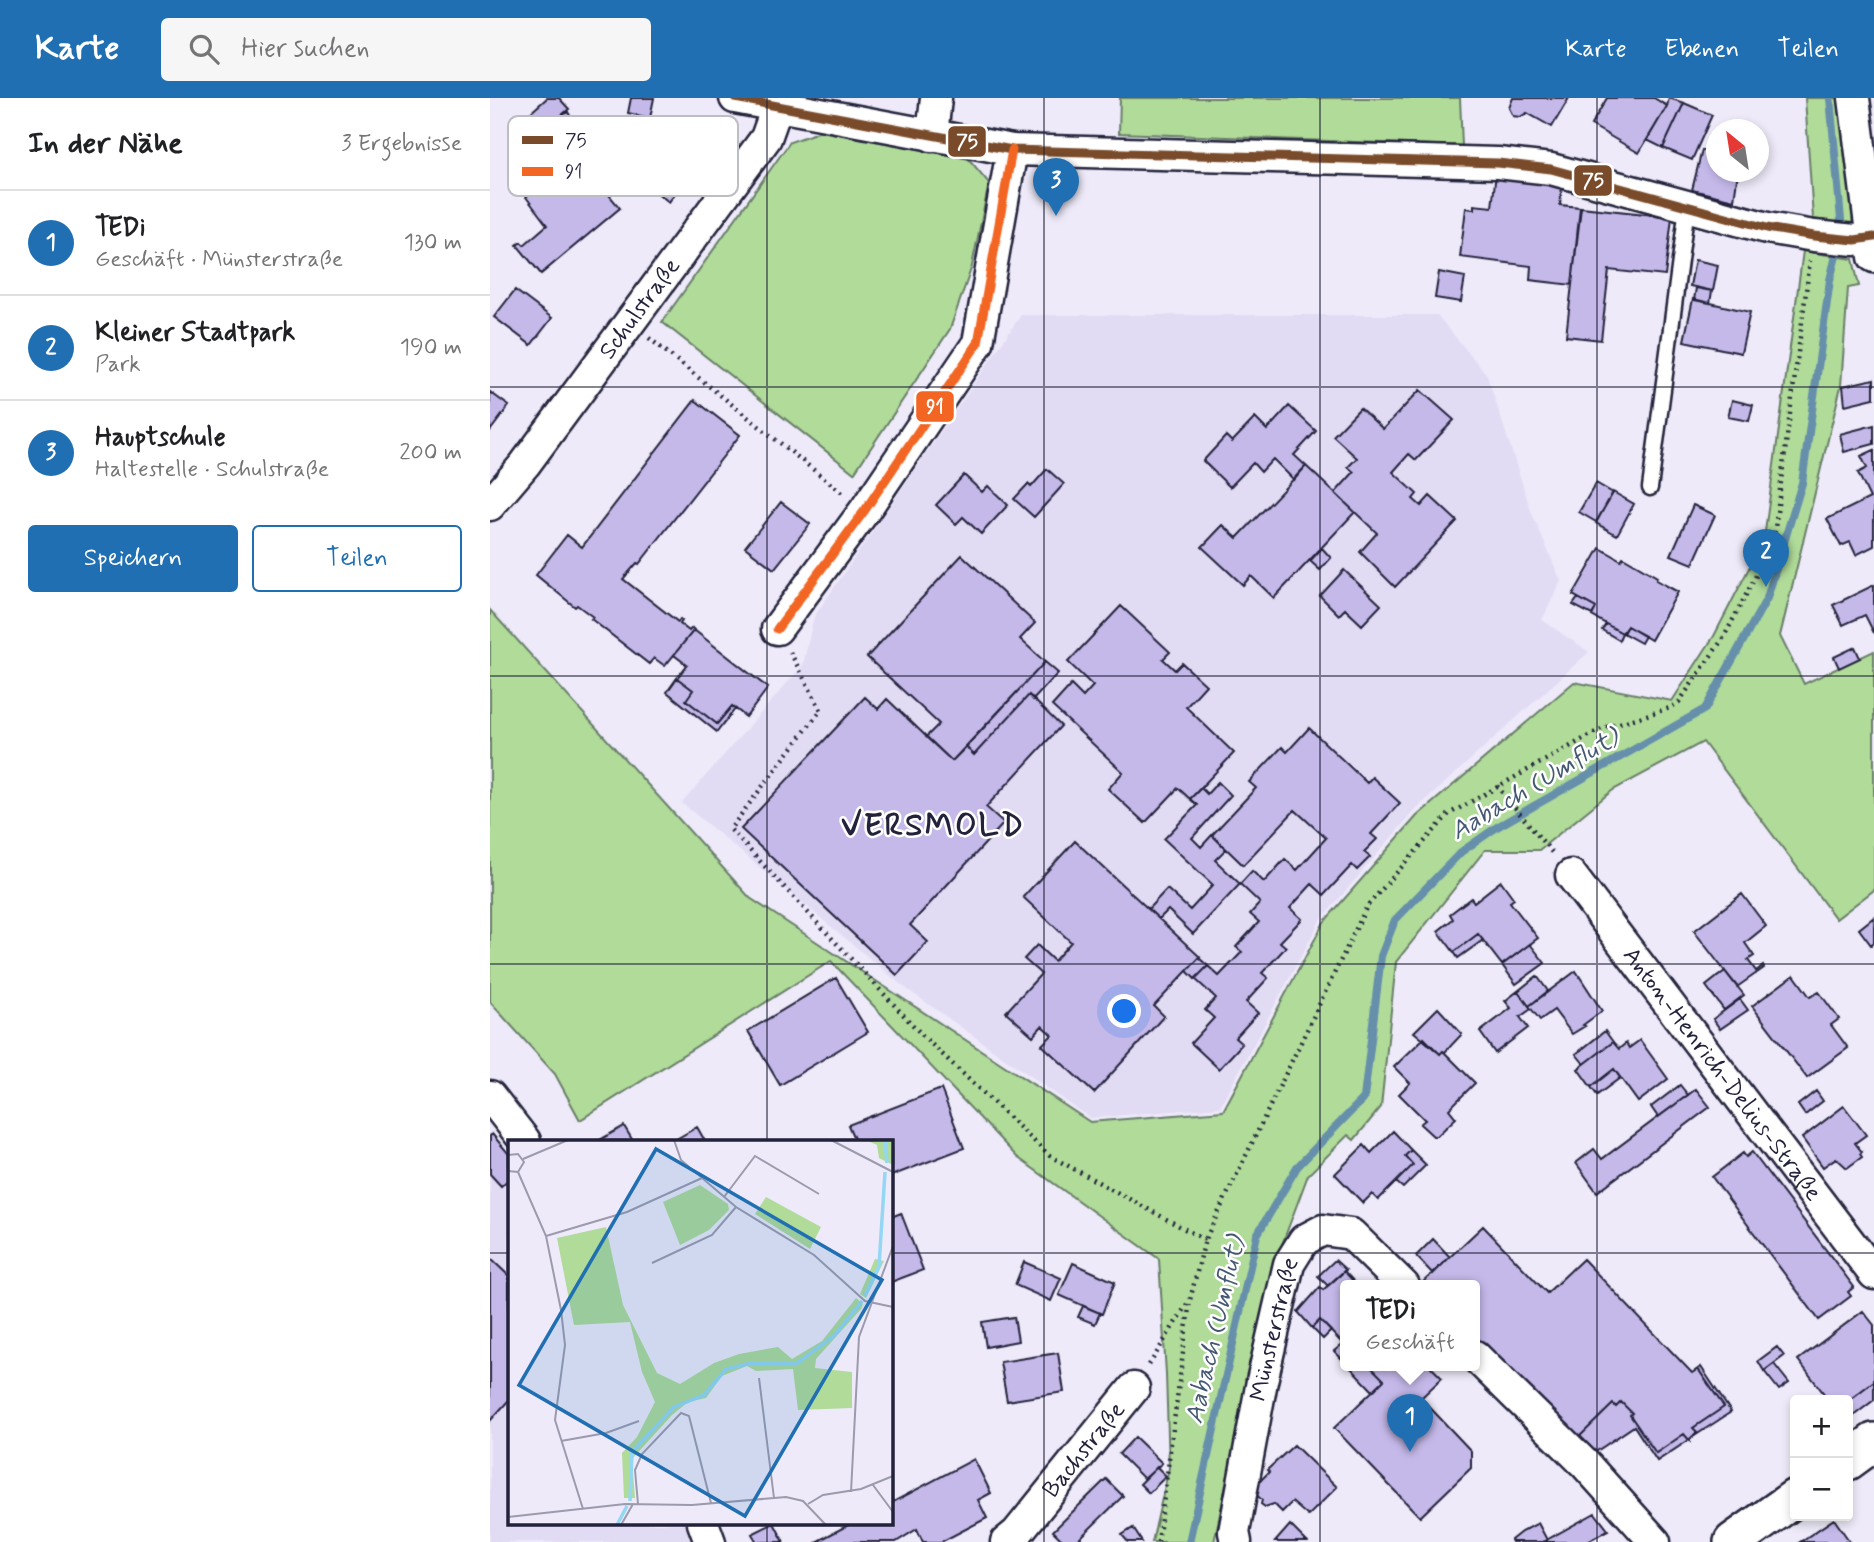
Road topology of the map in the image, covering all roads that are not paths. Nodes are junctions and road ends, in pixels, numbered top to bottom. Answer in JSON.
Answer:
{"nodes":[{"id":1,"x":735,"y":98,"type":"edge"},
{"id":2,"x":936,"y":98,"type":"edge"},
{"id":3,"x":1854,"y":98,"type":"edge"},
{"id":4,"x":778,"y":107,"type":"junction"},
{"id":5,"x":932,"y":136,"type":"junction"},
{"id":6,"x":1012,"y":150,"type":"junction"},
{"id":7,"x":738,"y":176,"type":"edge"},
{"id":8,"x":723,"y":196,"type":"edge"},
{"id":9,"x":1687,"y":207,"type":"junction"},
{"id":10,"x":1868,"y":243,"type":"edge"},
{"id":11,"x":1650,"y":488,"type":"dead end"},
{"id":12,"x":490,"y":505,"type":"edge"},
{"id":13,"x":777,"y":629,"type":"road end"},
{"id":14,"x":1571,"y":875,"type":"dead end"},
{"id":15,"x":490,"y":1096,"type":"edge"},
{"id":16,"x":524,"y":1140,"type":"edge"},
{"id":17,"x":1874,"y":1274,"type":"edge"},
{"id":18,"x":1398,"y":1280,"type":"edge"},
{"id":19,"x":1480,"y":1361,"type":"edge"},
{"id":20,"x":1134,"y":1388,"type":"road end"},
{"id":21,"x":1874,"y":1442,"type":"edge"},
{"id":22,"x":1852,"y":1458,"type":"edge"},
{"id":23,"x":1790,"y":1502,"type":"edge"},
{"id":24,"x":703,"y":1524,"type":"edge"},
{"id":25,"x":710,"y":1542,"type":"edge"},
{"id":26,"x":1006,"y":1542,"type":"edge"},
{"id":27,"x":1236,"y":1542,"type":"edge"},
{"id":28,"x":1655,"y":1542,"type":"edge"},
{"id":29,"x":1733,"y":1542,"type":"edge"}],
"edges":[{"from":1,"to":4,"type":"street"},
{"from":2,"to":5,"type":"street"},
{"from":3,"to":10,"type":"street"},
{"from":4,"to":5,"type":"street"},
{"from":4,"to":7,"type":"street","name":"Schulstraße"},
{"from":5,"to":6,"type":"street"},
{"from":6,"to":9,"type":"street"},
{"from":6,"to":13,"type":"street"},
{"from":8,"to":12,"type":"street","name":"Schulstraße"},
{"from":9,"to":10,"type":"street"},
{"from":9,"to":11,"type":"lane"},
{"from":14,"to":17,"type":"street","name":"Anton-Henrich-Delius-Straße"},
{"from":15,"to":16,"type":"street"},
{"from":18,"to":27,"type":"street","name":"Münsterstraße"},
{"from":19,"to":28,"type":"street"},
{"from":20,"to":26,"type":"street","name":"Bachstraße"},
{"from":21,"to":22,"type":"street"},
{"from":23,"to":29,"type":"street"},
{"from":24,"to":25,"type":"street"}]}
